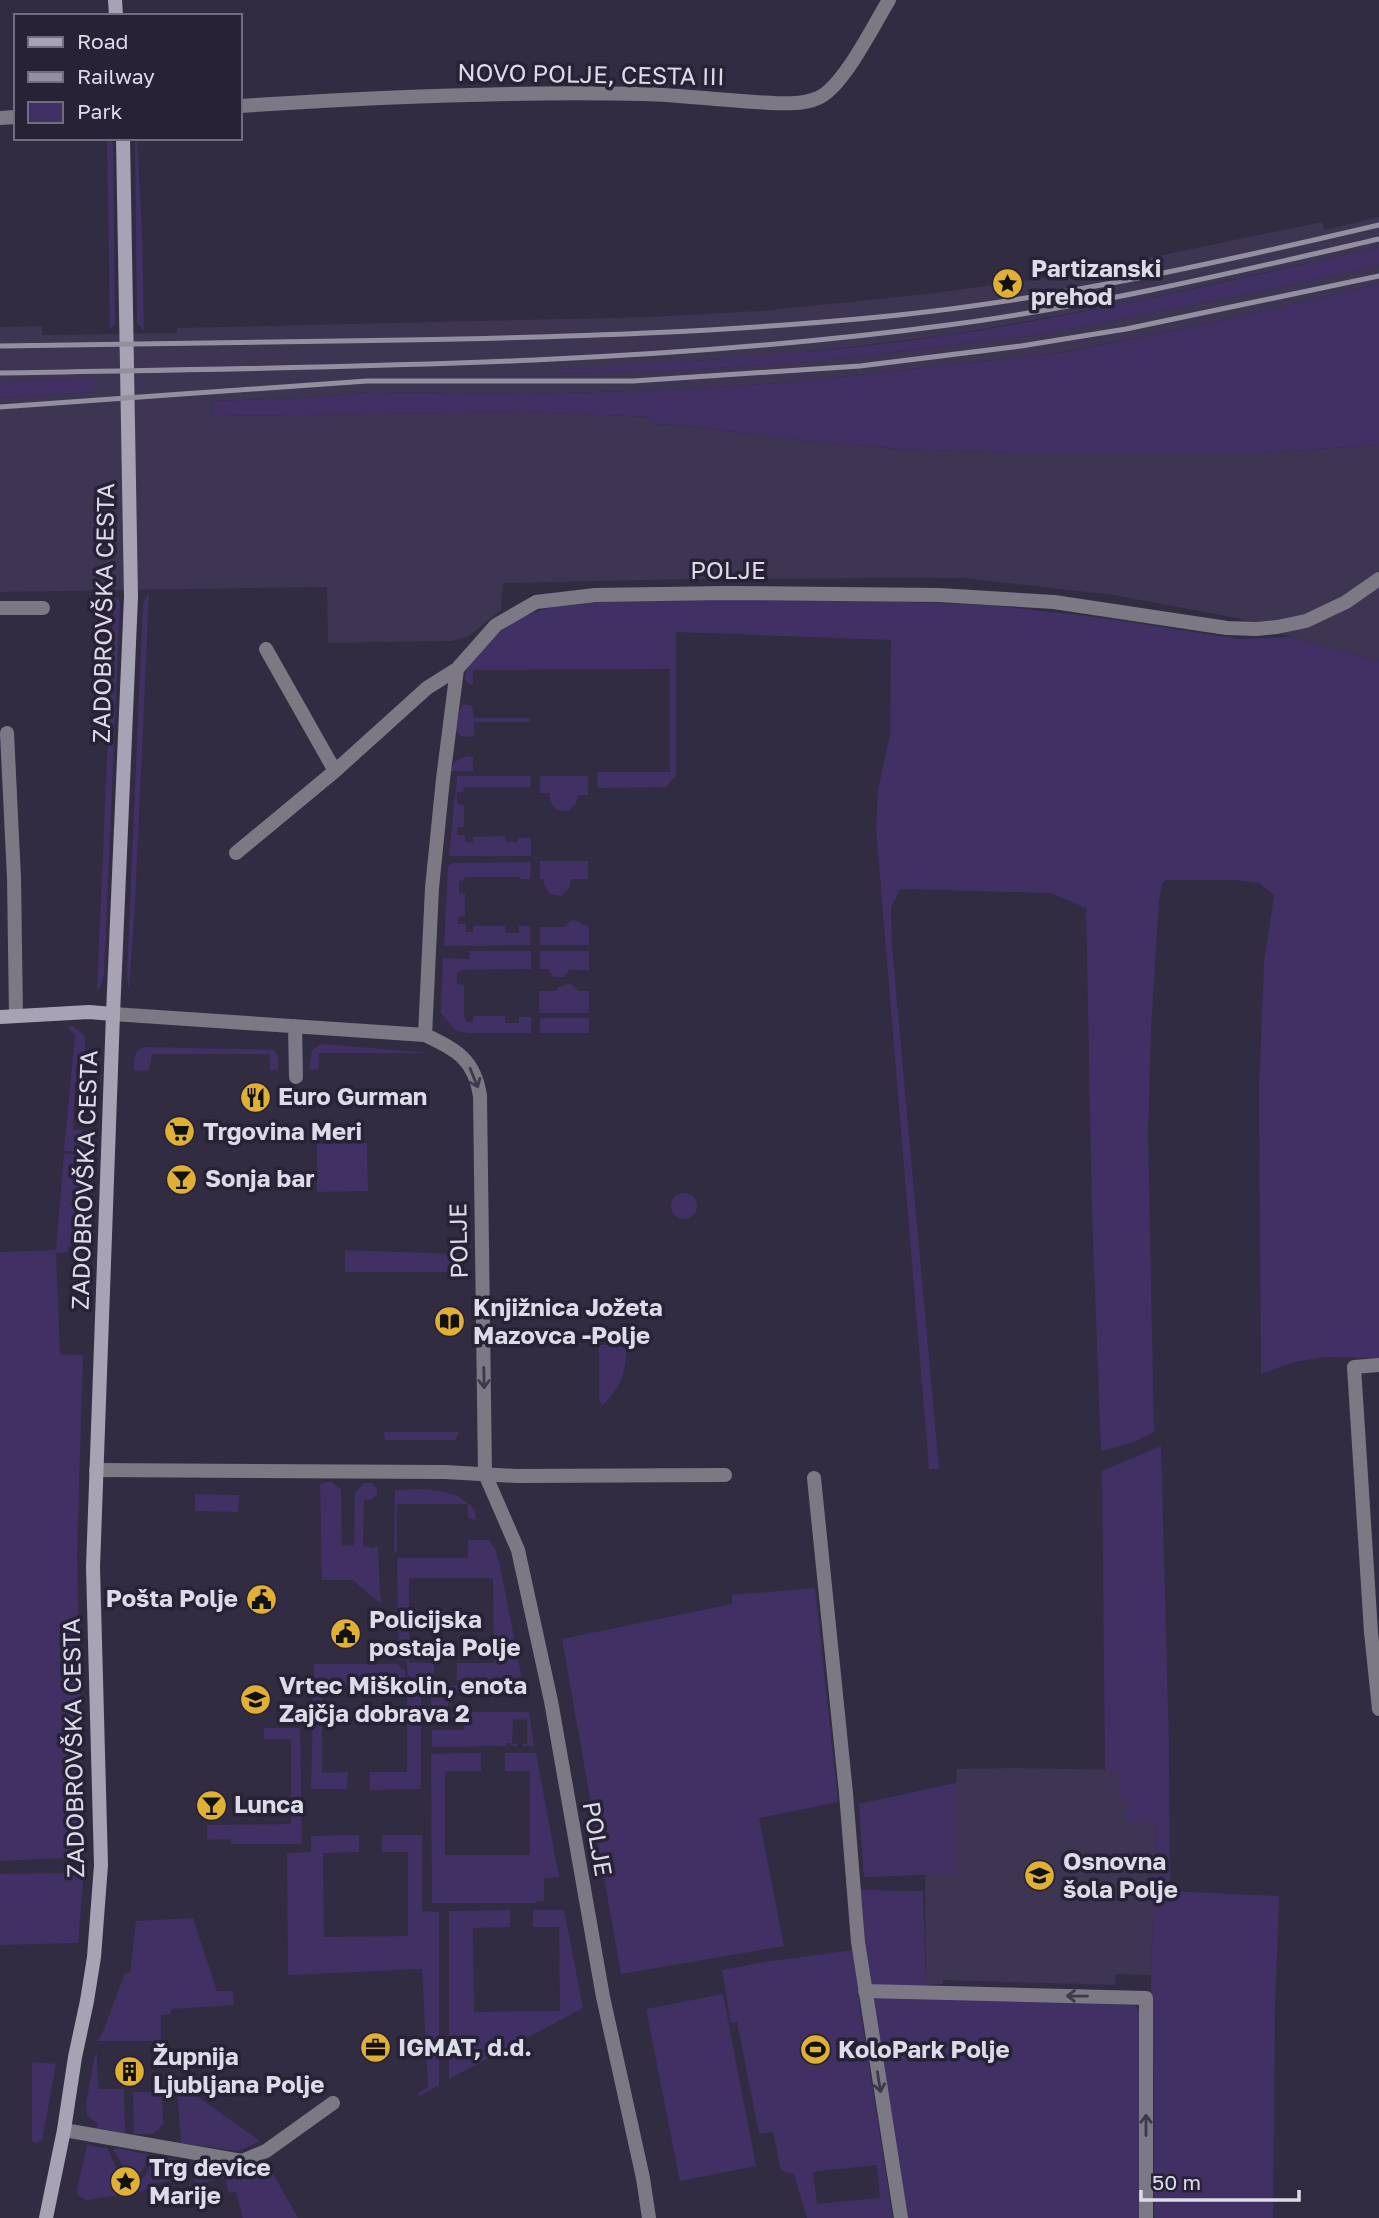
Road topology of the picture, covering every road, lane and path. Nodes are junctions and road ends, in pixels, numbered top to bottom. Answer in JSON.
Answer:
{"nodes":[{"id":1,"x":889,"y":0,"type":"edge"},
{"id":2,"x":242,"y":106,"type":"edge"},
{"id":3,"x":123,"y":140,"type":"edge"},
{"id":4,"x":1379,"y":579,"type":"edge"},
{"id":5,"x":0,"y":608,"type":"edge"},
{"id":6,"x":43,"y":608,"type":"dead end"},
{"id":7,"x":266,"y":649,"type":"dead end"},
{"id":8,"x":457,"y":669,"type":"junction"},
{"id":9,"x":7,"y":733,"type":"dead end"},
{"id":10,"x":335,"y":771,"type":"junction"},
{"id":11,"x":236,"y":853,"type":"dead end"},
{"id":12,"x":113,"y":1013,"type":"junction"},
{"id":13,"x":16,"y":1016,"type":"junction"},
{"id":14,"x":0,"y":1017,"type":"edge"},
{"id":15,"x":295,"y":1026,"type":"junction"},
{"id":16,"x":425,"y":1035,"type":"junction"},
{"id":17,"x":296,"y":1077,"type":"dead end"},
{"id":18,"x":1379,"y":1365,"type":"edge"},
{"id":19,"x":96,"y":1470,"type":"junction"},
{"id":20,"x":485,"y":1474,"type":"junction"},
{"id":21,"x":725,"y":1475,"type":"dead end"},
{"id":22,"x":814,"y":1479,"type":"dead end"},
{"id":23,"x":1379,"y":1709,"type":"edge"},
{"id":24,"x":865,"y":1991,"type":"junction"},
{"id":25,"x":333,"y":2103,"type":"dead end"},
{"id":26,"x":65,"y":2130,"type":"junction"},
{"id":27,"x":46,"y":2218,"type":"edge"},
{"id":28,"x":649,"y":2218,"type":"edge"},
{"id":29,"x":901,"y":2218,"type":"edge"},
{"id":30,"x":1146,"y":2218,"type":"edge"}],
"edges":[{"from":1,"to":2,"type":"street","name":"NOVO POLJE, CESTA III"},
{"from":3,"to":12,"type":"main road","name":"ZADOBROVŠKA CESTA"},
{"from":4,"to":8,"type":"street","name":"POLJE"},
{"from":5,"to":6,"type":"street"},
{"from":7,"to":10,"type":"street"},
{"from":8,"to":10,"type":"street","name":"POLJE"},
{"from":8,"to":16,"type":"street"},
{"from":9,"to":13,"type":"street"},
{"from":10,"to":11,"type":"street","name":"POLJE"},
{"from":12,"to":13,"type":"main road"},
{"from":12,"to":15,"type":"street","name":"POLJE"},
{"from":12,"to":19,"type":"main road","name":"ZADOBROVŠKA CESTA"},
{"from":13,"to":14,"type":"main road"},
{"from":15,"to":16,"type":"street","name":"POLJE"},
{"from":15,"to":17,"type":"street"},
{"from":16,"to":20,"type":"street","name":"POLJE","one_way":true},
{"from":18,"to":23,"type":"street"},
{"from":19,"to":20,"type":"street"},
{"from":19,"to":26,"type":"main road","name":"ZADOBROVŠKA CESTA"},
{"from":20,"to":21,"type":"street"},
{"from":20,"to":28,"type":"street","name":"POLJE"},
{"from":22,"to":24,"type":"street"},
{"from":24,"to":29,"type":"street","one_way":true},
{"from":30,"to":24,"type":"street","one_way":true},
{"from":25,"to":26,"type":"street"},
{"from":26,"to":27,"type":"main road","name":"ZADOBROVŠKA CESTA"}]}
